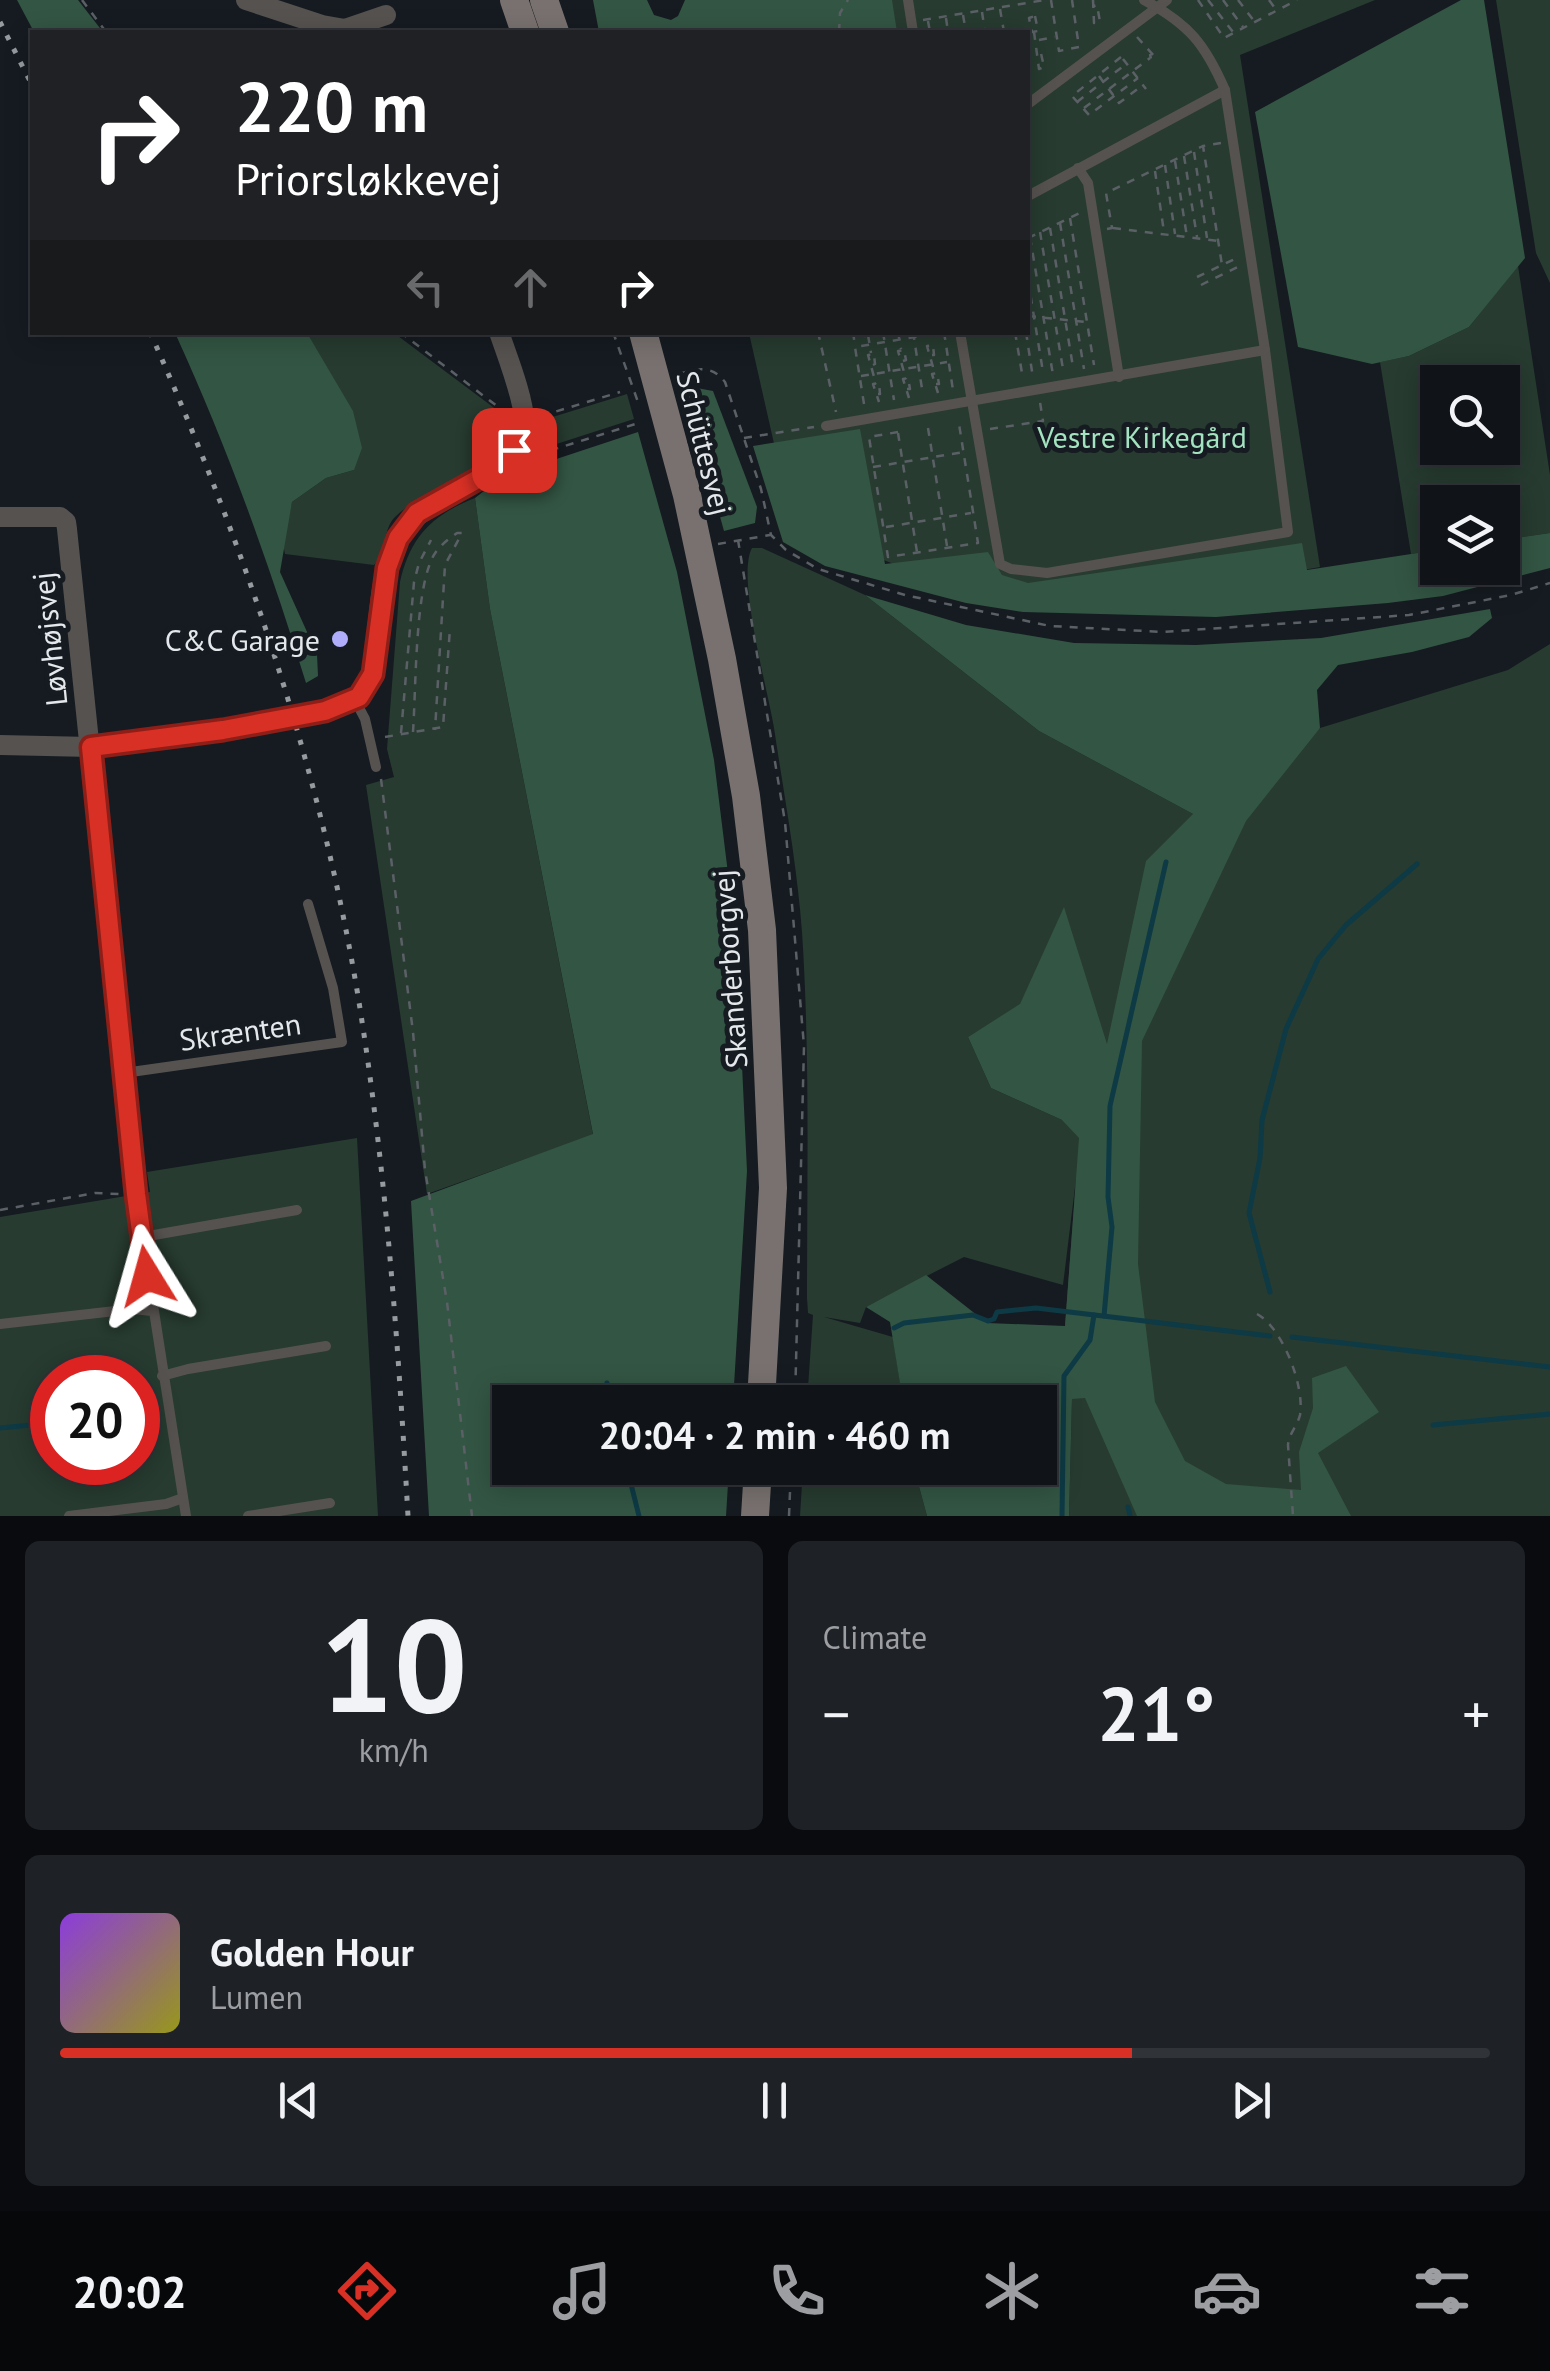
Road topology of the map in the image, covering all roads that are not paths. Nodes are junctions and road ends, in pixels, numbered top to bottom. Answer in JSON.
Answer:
{"nodes":[{"id":1,"x":246,"y":0,"type":"edge"},
{"id":2,"x":514,"y":0,"type":"edge"},
{"id":3,"x":544,"y":0,"type":"edge"},
{"id":4,"x":908,"y":0,"type":"edge"},
{"id":5,"x":1144,"y":0,"type":"edge"},
{"id":6,"x":1162,"y":4,"type":"edge"},
{"id":7,"x":386,"y":16,"type":"edge"},
{"id":8,"x":912,"y":28,"type":"edge"},
{"id":9,"x":524,"y":30,"type":"edge"},
{"id":10,"x":554,"y":30,"type":"edge"},
{"id":11,"x":1224,"y":90,"type":"junction"},
{"id":12,"x":1030,"y":103,"type":"edge"},
{"id":13,"x":1078,"y":168,"type":"junction"},
{"id":14,"x":1030,"y":195,"type":"edge"},
{"id":15,"x":500,"y":335,"type":"edge"},
{"id":16,"x":628,"y":335,"type":"edge"},
{"id":17,"x":644,"y":335,"type":"edge"},
{"id":18,"x":961,"y":335,"type":"edge"},
{"id":19,"x":1265,"y":350,"type":"junction"},
{"id":20,"x":1119,"y":377,"type":"junction"},
{"id":21,"x":972,"y":402,"type":"junction"},
{"id":22,"x":827,"y":425,"type":"road end"},
{"id":23,"x":0,"y":517,"type":"edge"},
{"id":24,"x":703,"y":541,"type":"junction"},
{"id":25,"x":355,"y":700,"type":"junction"},
{"id":26,"x":0,"y":745,"type":"edge"},
{"id":27,"x":91,"y":747,"type":"junction"},
{"id":28,"x":376,"y":767,"type":"road end"},
{"id":29,"x":308,"y":904,"type":"dead end"},
{"id":30,"x":124,"y":1073,"type":"junction"},
{"id":31,"x":136,"y":1194,"type":"joint"},
{"id":32,"x":298,"y":1210,"type":"dead end"},
{"id":33,"x":142,"y":1241,"type":"junction"},
{"id":34,"x":152,"y":1310,"type":"junction"},
{"id":35,"x":0,"y":1324,"type":"edge"},
{"id":36,"x":326,"y":1346,"type":"dead end"},
{"id":37,"x":162,"y":1376,"type":"junction"},
{"id":38,"x":762,"y":1385,"type":"edge"},
{"id":39,"x":757,"y":1485,"type":"edge"},
{"id":40,"x":183,"y":1498,"type":"junction"},
{"id":41,"x":330,"y":1503,"type":"dead end"},
{"id":42,"x":69,"y":1516,"type":"edge"},
{"id":43,"x":186,"y":1516,"type":"edge"},
{"id":44,"x":248,"y":1516,"type":"edge"},
{"id":45,"x":755,"y":1516,"type":"edge"}],
"edges":[{"from":1,"to":7,"type":"street"},
{"from":2,"to":9,"type":"main road"},
{"from":3,"to":10,"type":"main road"},
{"from":4,"to":8,"type":"lane"},
{"from":5,"to":6,"type":"lane"},
{"from":6,"to":11,"type":"lane"},
{"from":6,"to":12,"type":"lane"},
{"from":11,"to":13,"type":"lane"},
{"from":11,"to":19,"type":"lane"},
{"from":13,"to":14,"type":"lane"},
{"from":13,"to":20,"type":"lane"},
{"from":15,"to":25,"type":"street"},
{"from":16,"to":24,"type":"main road","name":"Schüttesvej"},
{"from":17,"to":24,"type":"main road","name":"Schüttesvej"},
{"from":18,"to":21,"type":"lane"},
{"from":19,"to":20,"type":"lane"},
{"from":19,"to":21,"type":"lane"},
{"from":20,"to":21,"type":"lane"},
{"from":21,"to":22,"type":"lane"},
{"from":23,"to":27,"type":"street","name":"Løvhøjsvej"},
{"from":24,"to":38,"type":"main road","name":"Skanderborgvej"},
{"from":25,"to":27,"type":"street","bridge":true},
{"from":25,"to":28,"type":"lane"},
{"from":26,"to":27,"type":"street"},
{"from":27,"to":30,"type":"street","name":"Løvhøjsvej"},
{"from":29,"to":30,"type":"lane","name":"Skrænten"},
{"from":30,"to":31,"type":"street","name":"Løvhøjsvej"},
{"from":31,"to":33,"type":"lane","name":"Løvhøjsvej"},
{"from":32,"to":33,"type":"lane"},
{"from":33,"to":34,"type":"lane","name":"Løvhøjsvej"},
{"from":34,"to":35,"type":"lane"},
{"from":34,"to":37,"type":"lane","name":"Løvhøjsvej"},
{"from":36,"to":37,"type":"lane"},
{"from":37,"to":40,"type":"lane","name":"Løvhøjsvej"},
{"from":39,"to":45,"type":"main road"},
{"from":40,"to":42,"type":"lane"},
{"from":40,"to":43,"type":"lane","name":"Løvhøjsvej"},
{"from":41,"to":44,"type":"lane"}]}
